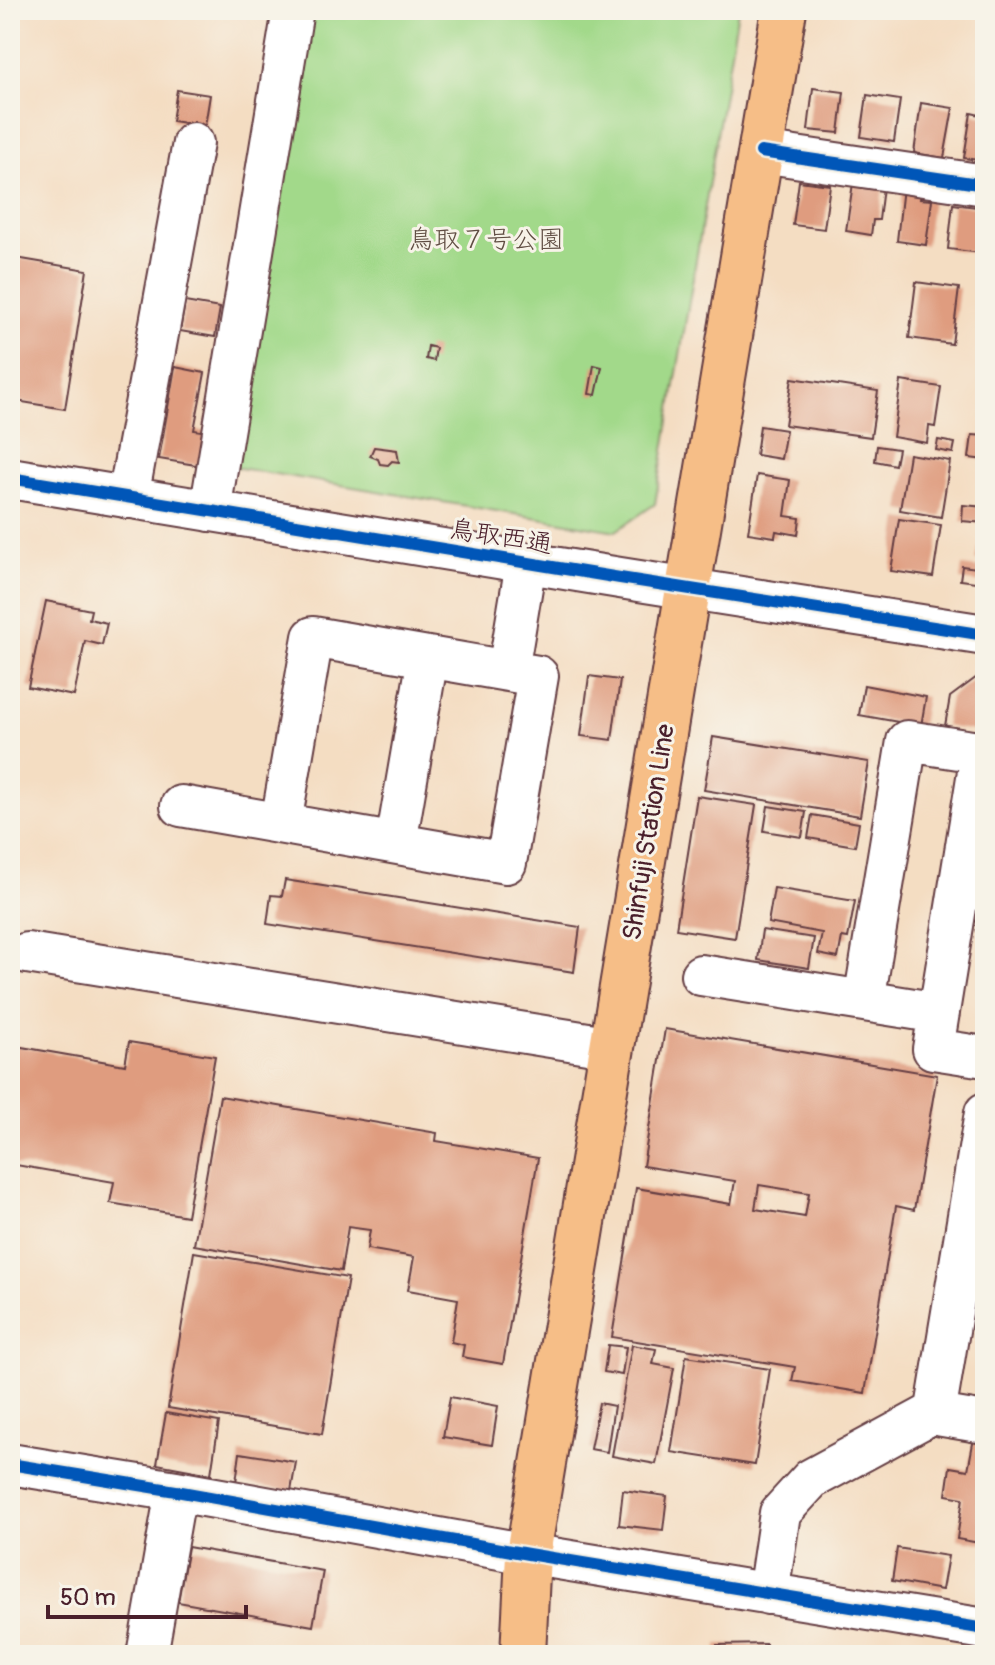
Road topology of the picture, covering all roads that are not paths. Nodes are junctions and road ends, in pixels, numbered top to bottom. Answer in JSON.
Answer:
{"nodes":[{"id":1,"x":293,"y":10,"type":"edge"},
{"id":2,"x":784,"y":10,"type":"edge"},
{"id":3,"x":193,"y":143,"type":"dead end"},
{"id":4,"x":761,"y":152,"type":"junction"},
{"id":5,"x":985,"y":185,"type":"edge"},
{"id":6,"x":10,"y":478,"type":"edge"},
{"id":7,"x":128,"y":498,"type":"junction"},
{"id":8,"x":210,"y":511,"type":"junction"},
{"id":9,"x":526,"y":563,"type":"junction"},
{"id":10,"x":688,"y":589,"type":"junction"},
{"id":11,"x":985,"y":635,"type":"edge"},
{"id":12,"x":428,"y":657,"type":"junction"},
{"id":13,"x":508,"y":671,"type":"junction"},
{"id":14,"x":983,"y":753,"type":"edge"},
{"id":15,"x":181,"y":806,"type":"dead end"},
{"id":16,"x":281,"y":823,"type":"junction"},
{"id":17,"x":396,"y":843,"type":"junction"},
{"id":18,"x":27,"y":953,"type":"dead end"},
{"id":19,"x":701,"y":975,"type":"dead end"},
{"id":20,"x":864,"y":1001,"type":"junction"},
{"id":21,"x":939,"y":1013,"type":"junction"},
{"id":22,"x":613,"y":1047,"type":"junction"},
{"id":23,"x":985,"y":1057,"type":"edge"},
{"id":24,"x":985,"y":1113,"type":"edge"},
{"id":25,"x":935,"y":1415,"type":"junction"},
{"id":26,"x":985,"y":1423,"type":"edge"},
{"id":27,"x":10,"y":1464,"type":"edge"},
{"id":28,"x":176,"y":1491,"type":"junction"},
{"id":29,"x":528,"y":1554,"type":"junction"},
{"id":30,"x":768,"y":1594,"type":"junction"},
{"id":31,"x":985,"y":1629,"type":"edge"},
{"id":32,"x":147,"y":1655,"type":"edge"},
{"id":33,"x":523,"y":1655,"type":"edge"}],
"edges":[{"from":1,"to":8,"type":"street"},
{"from":2,"to":4,"type":"main road","name":"Shinfuji Station Line"},
{"from":3,"to":7,"type":"street"},
{"from":4,"to":5,"type":"street"},
{"from":4,"to":10,"type":"main road","name":"Shinfuji Station Line"},
{"from":6,"to":7,"type":"street","name":"鳥取西通"},
{"from":7,"to":8,"type":"street","name":"鳥取西通"},
{"from":8,"to":9,"type":"street","name":"鳥取西通"},
{"from":9,"to":10,"type":"street","name":"鳥取西通"},
{"from":9,"to":13,"type":"street"},
{"from":10,"to":11,"type":"street","name":"鳥取西通"},
{"from":10,"to":22,"type":"main road","name":"Shinfuji Station Line"},
{"from":12,"to":13,"type":"street"},
{"from":12,"to":16,"type":"street"},
{"from":12,"to":17,"type":"street"},
{"from":13,"to":17,"type":"street"},
{"from":14,"to":20,"type":"street"},
{"from":14,"to":21,"type":"street"},
{"from":15,"to":16,"type":"street"},
{"from":16,"to":17,"type":"street"},
{"from":18,"to":22,"type":"street"},
{"from":19,"to":20,"type":"street"},
{"from":20,"to":21,"type":"street"},
{"from":21,"to":23,"type":"street"},
{"from":22,"to":29,"type":"main road","name":"Shinfuji Station Line"},
{"from":24,"to":25,"type":"street"},
{"from":25,"to":26,"type":"street"},
{"from":25,"to":30,"type":"street"},
{"from":27,"to":28,"type":"street"},
{"from":28,"to":29,"type":"street"},
{"from":28,"to":32,"type":"street"},
{"from":29,"to":30,"type":"street"},
{"from":29,"to":33,"type":"main road","name":"Shinfuji Station Line"},
{"from":30,"to":31,"type":"street"}]}
